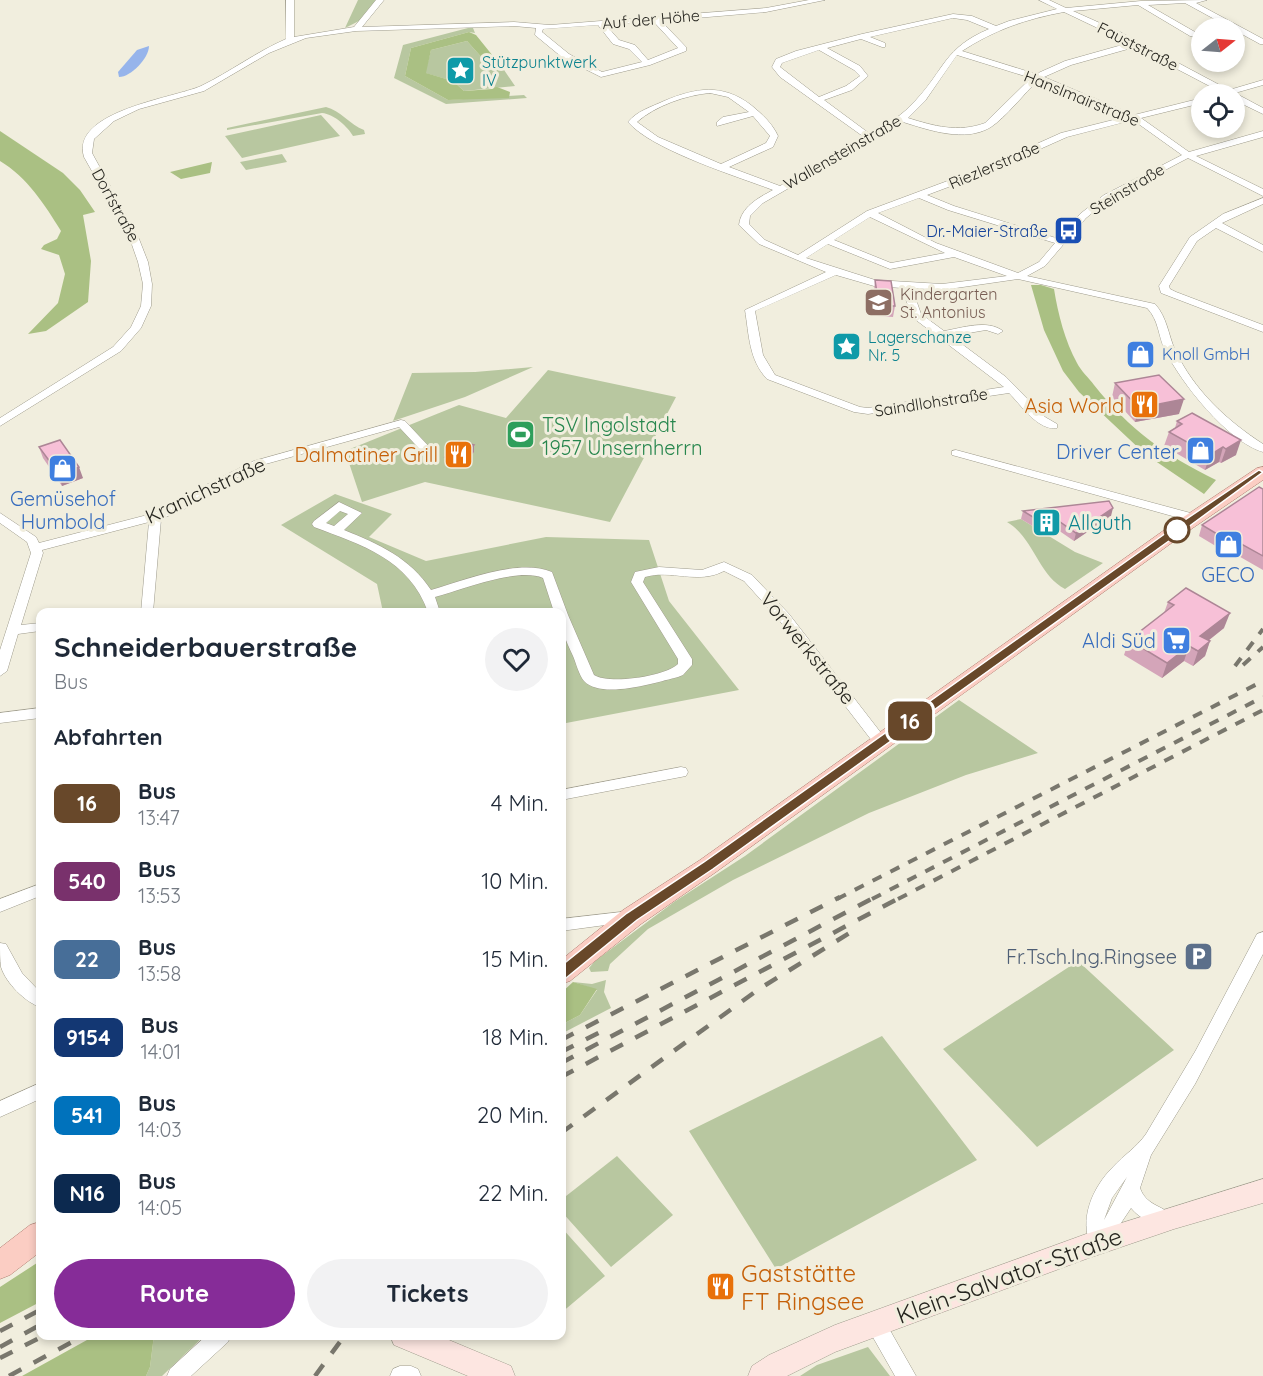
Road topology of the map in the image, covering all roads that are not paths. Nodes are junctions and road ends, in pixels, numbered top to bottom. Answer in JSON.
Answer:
{"nodes":[{"id":1,"x":290,"y":0,"type":"edge"},
{"id":2,"x":380,"y":0,"type":"edge"},
{"id":3,"x":821,"y":0,"type":"edge"},
{"id":4,"x":1043,"y":0,"type":"edge"},
{"id":5,"x":1082,"y":0,"type":"edge"},
{"id":6,"x":1203,"y":0,"type":"edge"},
{"id":7,"x":1187,"y":1,"type":"edge"},
{"id":8,"x":1141,"y":4,"type":"junction"},
{"id":9,"x":1093,"y":7,"type":"junction"},
{"id":10,"x":1067,"y":11,"type":"junction"},
{"id":11,"x":524,"y":14,"type":"dead end"},
{"id":12,"x":1216,"y":18,"type":"edge"},
{"id":13,"x":656,"y":19,"type":"junction"},
{"id":14,"x":600,"y":23,"type":"junction"},
{"id":15,"x":536,"y":26,"type":"junction"},
{"id":16,"x":356,"y":29,"type":"junction"},
{"id":17,"x":996,"y":29,"type":"junction"},
{"id":18,"x":1191,"y":33,"type":"edge"},
{"id":19,"x":1245,"y":34,"type":"edge"},
{"id":20,"x":862,"y":36,"type":"junction"},
{"id":21,"x":290,"y":41,"type":"junction"},
{"id":22,"x":1263,"y":42,"type":"edge"},
{"id":23,"x":1136,"y":44,"type":"junction"},
{"id":24,"x":882,"y":45,"type":"dead end"},
{"id":25,"x":820,"y":47,"type":"junction"},
{"id":26,"x":956,"y":52,"type":"junction"},
{"id":27,"x":647,"y":63,"type":"junction"},
{"id":28,"x":1037,"y":77,"type":"junction"},
{"id":29,"x":1263,"y":82,"type":"edge"},
{"id":30,"x":1210,"y":84,"type":"edge"},
{"id":31,"x":1245,"y":88,"type":"edge"},
{"id":32,"x":817,"y":100,"type":"junction"},
{"id":33,"x":1245,"y":102,"type":"edge"},
{"id":34,"x":1191,"y":103,"type":"edge"},
{"id":35,"x":1263,"y":111,"type":"edge"},
{"id":36,"x":755,"y":113,"type":"junction"},
{"id":37,"x":1134,"y":117,"type":"junction"},
{"id":38,"x":902,"y":119,"type":"junction"},
{"id":39,"x":720,"y":124,"type":"dead end"},
{"id":40,"x":1263,"y":134,"type":"edge"},
{"id":41,"x":871,"y":138,"type":"junction"},
{"id":42,"x":1188,"y":155,"type":"junction"},
{"id":43,"x":723,"y":166,"type":"junction"},
{"id":44,"x":780,"y":189,"type":"junction"},
{"id":45,"x":1263,"y":193,"type":"edge"},
{"id":46,"x":920,"y":195,"type":"junction"},
{"id":47,"x":1263,"y":201,"type":"edge"},
{"id":48,"x":870,"y":213,"type":"junction"},
{"id":49,"x":1214,"y":224,"type":"junction"},
{"id":50,"x":828,"y":241,"type":"junction"},
{"id":51,"x":1060,"y":242,"type":"junction"},
{"id":52,"x":1263,"y":249,"type":"edge"},
{"id":53,"x":954,"y":254,"type":"junction"},
{"id":54,"x":799,"y":259,"type":"junction"},
{"id":55,"x":834,"y":272,"type":"junction"},
{"id":56,"x":1019,"y":276,"type":"junction"},
{"id":57,"x":907,"y":287,"type":"junction"},
{"id":58,"x":1263,"y":328,"type":"edge"},
{"id":59,"x":998,"y":331,"type":"dead end"},
{"id":60,"x":943,"y":334,"type":"junction"},
{"id":61,"x":1011,"y":389,"type":"junction"},
{"id":62,"x":0,"y":423,"type":"edge"},
{"id":63,"x":1053,"y":426,"type":"dead end"},
{"id":64,"x":1263,"y":449,"type":"edge"},
{"id":65,"x":956,"y":453,"type":"dead end"},
{"id":66,"x":431,"y":455,"type":"dead end"},
{"id":67,"x":1263,"y":472,"type":"edge"},
{"id":68,"x":0,"y":517,"type":"edge"},
{"id":69,"x":155,"y":517,"type":"junction"},
{"id":70,"x":1194,"y":518,"type":"junction"},
{"id":71,"x":336,"y":531,"type":"dead end"},
{"id":72,"x":36,"y":548,"type":"junction"},
{"id":73,"x":428,"y":595,"type":"junction"},
{"id":74,"x":147,"y":608,"type":"edge"},
{"id":75,"x":433,"y":608,"type":"edge"},
{"id":76,"x":560,"y":608,"type":"edge"},
{"id":77,"x":566,"y":623,"type":"edge"},
{"id":78,"x":36,"y":627,"type":"edge"},
{"id":79,"x":13,"y":630,"type":"junction"},
{"id":80,"x":0,"y":671,"type":"edge"},
{"id":81,"x":36,"y":714,"type":"edge"},
{"id":82,"x":0,"y":718,"type":"edge"},
{"id":83,"x":881,"y":742,"type":"junction"},
{"id":84,"x":681,"y":772,"type":"dead end"},
{"id":85,"x":566,"y":794,"type":"edge"},
{"id":86,"x":36,"y":892,"type":"edge"},
{"id":87,"x":0,"y":906,"type":"edge"},
{"id":88,"x":632,"y":917,"type":"junction"},
{"id":89,"x":566,"y":925,"type":"edge"},
{"id":90,"x":1263,"y":938,"type":"edge"},
{"id":91,"x":0,"y":949,"type":"edge"},
{"id":92,"x":566,"y":970,"type":"edge"},
{"id":93,"x":36,"y":998,"type":"edge"},
{"id":94,"x":36,"y":1093,"type":"edge"},
{"id":95,"x":0,"y":1109,"type":"edge"},
{"id":96,"x":1143,"y":1152,"type":"junction"},
{"id":97,"x":1131,"y":1187,"type":"junction"},
{"id":98,"x":1263,"y":1191,"type":"edge"},
{"id":99,"x":1164,"y":1218,"type":"junction"},
{"id":100,"x":36,"y":1238,"type":"edge"},
{"id":101,"x":1098,"y":1241,"type":"junction"},
{"id":102,"x":19,"y":1253,"type":"edge"},
{"id":103,"x":876,"y":1325,"type":"junction"},
{"id":104,"x":216,"y":1340,"type":"edge"},
{"id":105,"x":416,"y":1340,"type":"edge"},
{"id":106,"x":177,"y":1376,"type":"edge"},
{"id":107,"x":400,"y":1376,"type":"edge"},
{"id":108,"x":411,"y":1376,"type":"edge"},
{"id":109,"x":501,"y":1376,"type":"edge"},
{"id":110,"x":762,"y":1376,"type":"edge"},
{"id":111,"x":906,"y":1376,"type":"edge"}],
"edges":[{"from":1,"to":21,"type":"street"},
{"from":2,"to":16,"type":"street"},
{"from":3,"to":13,"type":"street","name":"Auf der Höhe"},
{"from":4,"to":10,"type":"street","name":"Fauststraße"},
{"from":5,"to":9,"type":"street"},
{"from":6,"to":7,"type":"street","name":"Wallensteinstraße"},
{"from":7,"to":8,"type":"street","name":"Wallensteinstraße"},
{"from":7,"to":12,"type":"street"},
{"from":8,"to":9,"type":"street","name":"Wallensteinstraße"},
{"from":8,"to":18,"type":"street"},
{"from":9,"to":10,"type":"street","name":"Wallensteinstraße"},
{"from":10,"to":17,"type":"street","name":"Wallensteinstraße"},
{"from":10,"to":23,"type":"street","name":"Fauststraße"},
{"from":11,"to":15,"type":"street"},
{"from":13,"to":14,"type":"street","name":"Auf der Höhe"},
{"from":13,"to":27,"type":"street"},
{"from":14,"to":15,"type":"street","name":"Auf der Höhe"},
{"from":14,"to":27,"type":"street"},
{"from":15,"to":16,"type":"street","name":"Dorfstraße"},
{"from":15,"to":27,"type":"street"},
{"from":16,"to":21,"type":"street","name":"Dorfstraße"},
{"from":17,"to":20,"type":"street"},
{"from":17,"to":26,"type":"street","name":"Wallensteinstraße"},
{"from":19,"to":22,"type":"street"},
{"from":20,"to":24,"type":"street"},
{"from":20,"to":25,"type":"street"},
{"from":21,"to":62,"type":"street","name":"Dorfstraße"},
{"from":23,"to":28,"type":"street"},
{"from":23,"to":30,"type":"street","name":"Fauststraße"},
{"from":25,"to":32,"type":"street"},
{"from":25,"to":32,"type":"street"},
{"from":26,"to":28,"type":"street","name":"Hanslmairstraße"},
{"from":26,"to":38,"type":"street","name":"Wallensteinstraße"},
{"from":28,"to":37,"type":"street","name":"Hanslmairstraße"},
{"from":28,"to":38,"type":"street"},
{"from":29,"to":31,"type":"street"},
{"from":32,"to":41,"type":"street"},
{"from":33,"to":35,"type":"street","name":"Fauststraße"},
{"from":34,"to":37,"type":"street","name":"Riezlerstraße"},
{"from":36,"to":39,"type":"street"},
{"from":36,"to":43,"type":"street"},
{"from":36,"to":43,"type":"street"},
{"from":37,"to":42,"type":"street","name":"Hanslmairstraße"},
{"from":37,"to":46,"type":"street","name":"Riezlerstraße"},
{"from":38,"to":41,"type":"street","name":"Wallensteinstraße"},
{"from":40,"to":42,"type":"street","name":"Steinstraße"},
{"from":41,"to":44,"type":"street","name":"Wallensteinstraße"},
{"from":42,"to":45,"type":"street","name":"Hanslmairstraße"},
{"from":42,"to":51,"type":"street","name":"Steinstraße"},
{"from":43,"to":44,"type":"street"},
{"from":44,"to":54,"type":"street","name":"Wallensteinstraße"},
{"from":46,"to":48,"type":"street","name":"Riezlerstraße"},
{"from":46,"to":51,"type":"street"},
{"from":47,"to":49,"type":"street"},
{"from":48,"to":50,"type":"street","name":"Riezlerstraße"},
{"from":48,"to":53,"type":"street"},
{"from":49,"to":52,"type":"street"},
{"from":49,"to":58,"type":"street"},
{"from":50,"to":53,"type":"street"},
{"from":50,"to":54,"type":"street","name":"Riezlerstraße"},
{"from":51,"to":56,"type":"street","name":"Steinstraße"},
{"from":53,"to":56,"type":"street"},
{"from":54,"to":55,"type":"street","name":"Wallensteinstraße"},
{"from":55,"to":57,"type":"street","name":"Steinstraße"},
{"from":55,"to":61,"type":"street","name":"Saindllohstraße"},
{"from":56,"to":57,"type":"street","name":"Steinstraße"},
{"from":56,"to":64,"type":"street"},
{"from":57,"to":60,"type":"street"},
{"from":59,"to":60,"type":"street"},
{"from":60,"to":61,"type":"street"},
{"from":61,"to":63,"type":"street"},
{"from":65,"to":70,"type":"street"},
{"from":66,"to":69,"type":"street","name":"Kranichstraße"},
{"from":67,"to":70,"type":"main road"},
{"from":68,"to":72,"type":"street"},
{"from":69,"to":72,"type":"street","name":"Kranichstraße"},
{"from":69,"to":74,"type":"street"},
{"from":70,"to":83,"type":"main road"},
{"from":71,"to":73,"type":"street"},
{"from":72,"to":79,"type":"street"},
{"from":73,"to":75,"type":"street"},
{"from":73,"to":76,"type":"street","name":"Vorwerkstraße"},
{"from":77,"to":83,"type":"street","name":"Vorwerkstraße"},
{"from":78,"to":79,"type":"street"},
{"from":79,"to":80,"type":"street"},
{"from":81,"to":82,"type":"street"},
{"from":83,"to":88,"type":"main road"},
{"from":84,"to":85,"type":"street"},
{"from":86,"to":87,"type":"street"},
{"from":88,"to":89,"type":"street"},
{"from":88,"to":92,"type":"main road"},
{"from":90,"to":96,"type":"street"},
{"from":91,"to":93,"type":"street"},
{"from":94,"to":95,"type":"street"},
{"from":96,"to":97,"type":"street"},
{"from":96,"to":101,"type":"street"},
{"from":97,"to":99,"type":"street"},
{"from":97,"to":101,"type":"street"},
{"from":98,"to":99,"type":"street","name":"Klein-Salvator-Straße"},
{"from":99,"to":101,"type":"street","name":"Klein-Salvator-Straße"},
{"from":100,"to":102,"type":"main road"},
{"from":101,"to":103,"type":"street","name":"Klein-Salvator-Straße"},
{"from":103,"to":110,"type":"street","name":"Klein-Salvator-Straße"},
{"from":103,"to":111,"type":"street"},
{"from":104,"to":106,"type":"street"},
{"from":105,"to":109,"type":"street"},
{"from":107,"to":108,"type":"street"}]}
